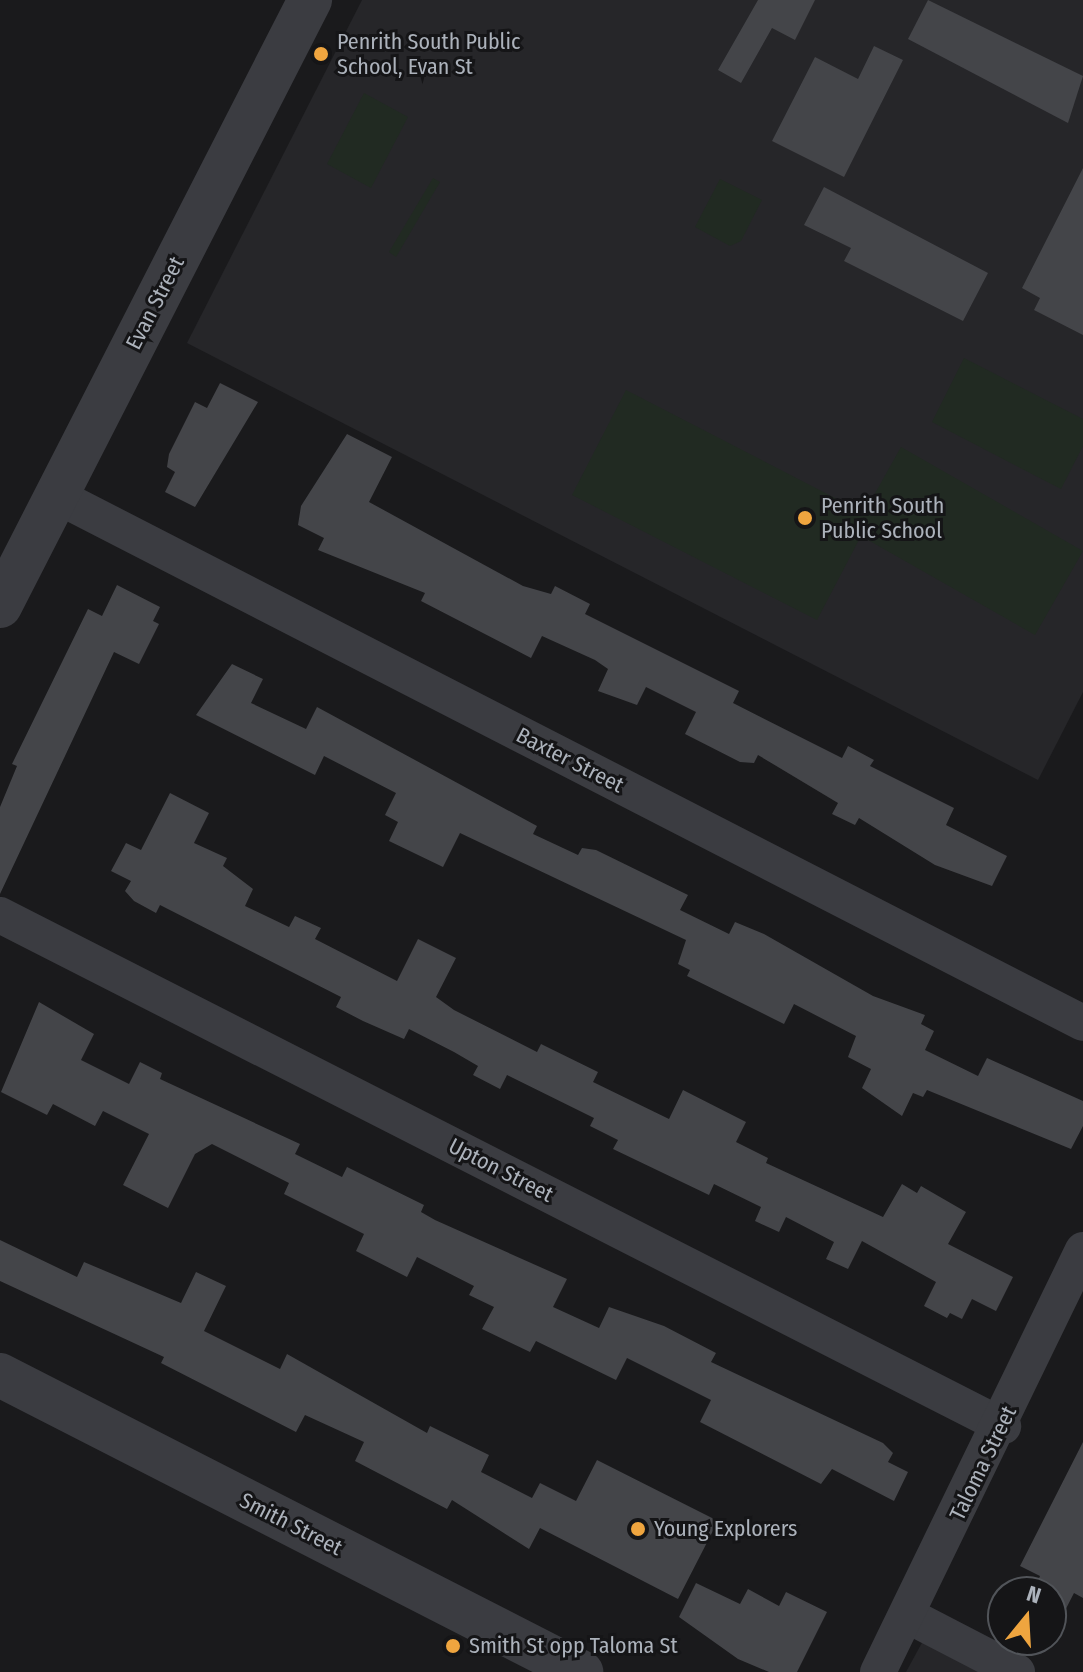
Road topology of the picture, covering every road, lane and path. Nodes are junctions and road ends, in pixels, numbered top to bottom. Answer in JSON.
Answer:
{"nodes":[{"id":1,"x":310,"y":0,"type":"edge"},
{"id":2,"x":57,"y":496,"type":"junction"},
{"id":3,"x":0,"y":606,"type":"edge"},
{"id":4,"x":0,"y":915,"type":"edge"},
{"id":5,"x":1083,"y":1023,"type":"edge"},
{"id":6,"x":1083,"y":1250,"type":"edge"},
{"id":7,"x":0,"y":1375,"type":"edge"},
{"id":8,"x":1003,"y":1426,"type":"junction"},
{"id":9,"x":907,"y":1615,"type":"junction"},
{"id":10,"x":581,"y":1672,"type":"edge"},
{"id":11,"x":878,"y":1672,"type":"edge"},
{"id":12,"x":1017,"y":1672,"type":"edge"}],
"edges":[{"from":1,"to":2,"type":"street","name":"Evan Street"},
{"from":2,"to":3,"type":"street","name":"Evan Street"},
{"from":2,"to":5,"type":"street","name":"Baxter Street"},
{"from":4,"to":8,"type":"street","name":"Upton Street"},
{"from":6,"to":8,"type":"street","name":"Taloma Street"},
{"from":7,"to":10,"type":"street","name":"Smith Street"},
{"from":8,"to":9,"type":"street","name":"Taloma Street"},
{"from":9,"to":11,"type":"street","name":"Taloma Street"},
{"from":9,"to":12,"type":"street"}]}
